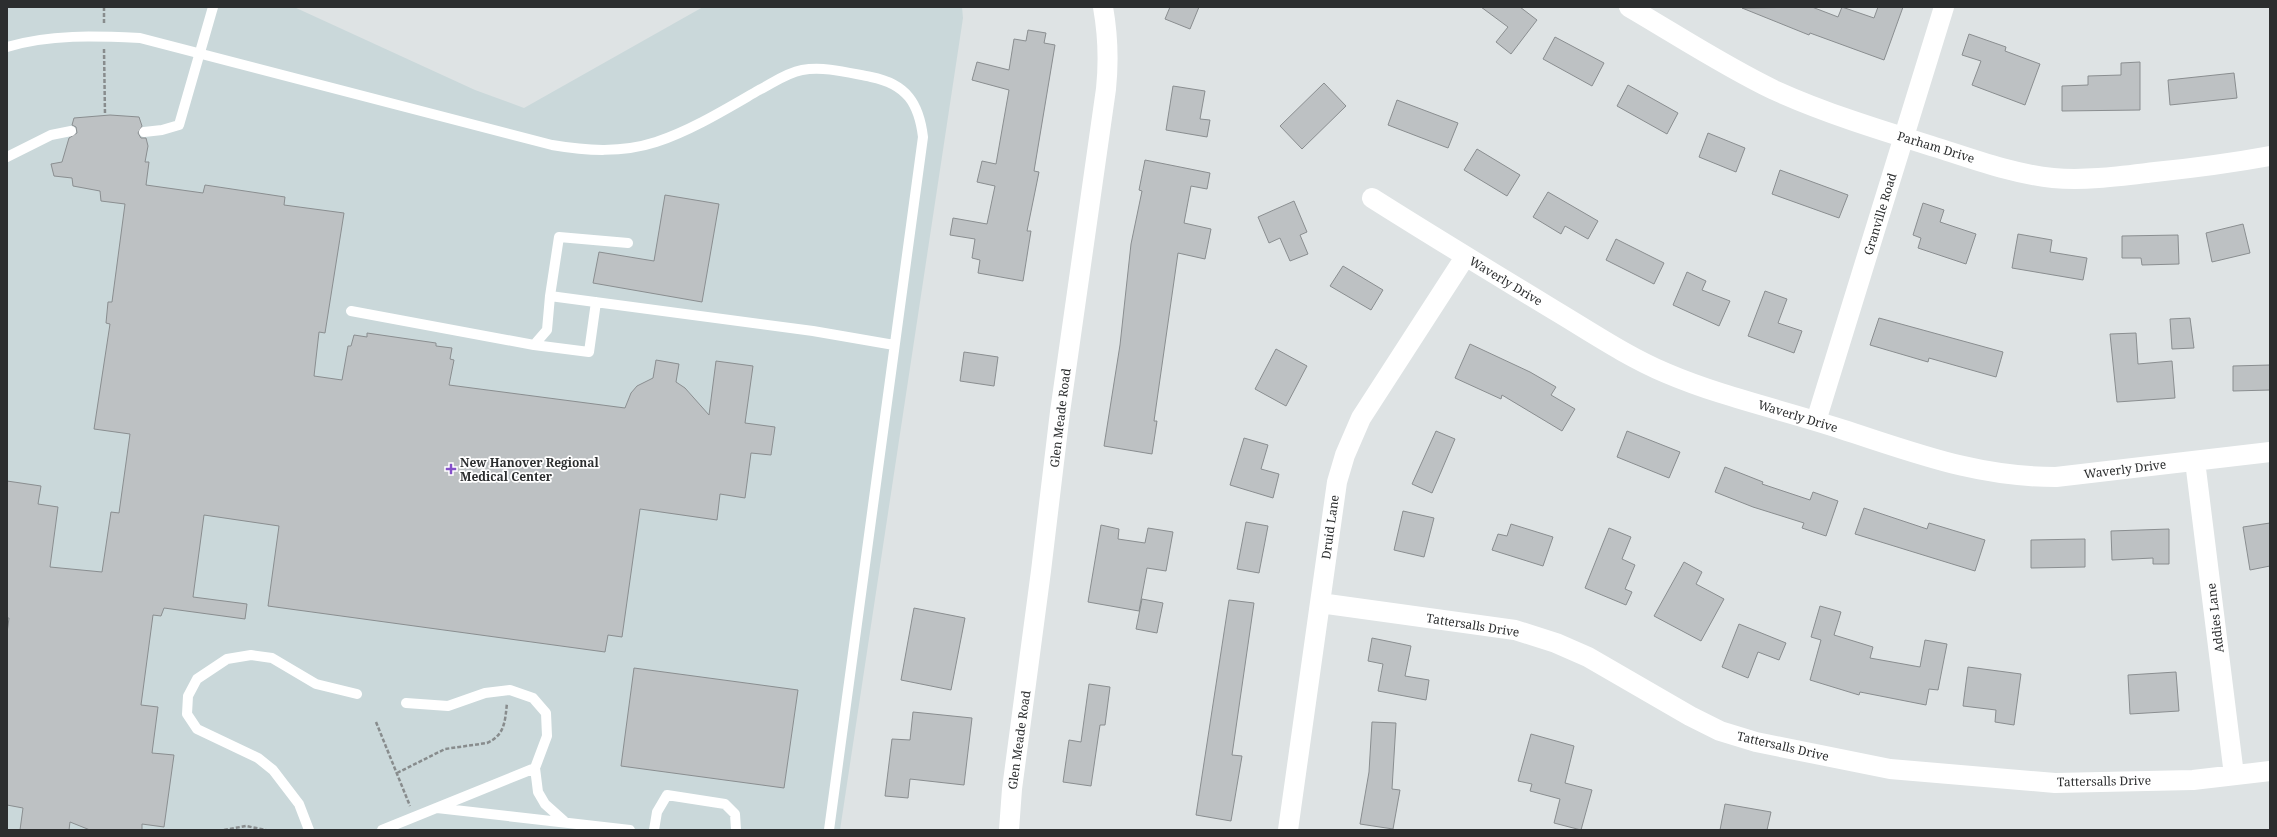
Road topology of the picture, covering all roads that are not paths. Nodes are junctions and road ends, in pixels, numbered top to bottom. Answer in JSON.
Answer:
{"nodes":[{"id":1,"x":213,"y":7,"type":"edge"},
{"id":2,"x":1103,"y":7,"type":"edge"},
{"id":3,"x":1630,"y":7,"type":"edge"},
{"id":4,"x":1944,"y":7,"type":"edge"},
{"id":5,"x":7,"y":48,"type":"edge"},
{"id":6,"x":201,"y":53,"type":"junction"},
{"id":7,"x":71,"y":131,"type":"dead end"},
{"id":8,"x":144,"y":132,"type":"dead end"},
{"id":9,"x":1903,"y":137,"type":"junction"},
{"id":10,"x":2270,"y":156,"type":"edge"},
{"id":11,"x":7,"y":157,"type":"edge"},
{"id":12,"x":1372,"y":198,"type":"dead end"},
{"id":13,"x":628,"y":243,"type":"dead end"},
{"id":14,"x":1465,"y":257,"type":"junction"},
{"id":15,"x":550,"y":296,"type":"junction"},
{"id":16,"x":596,"y":302,"type":"junction"},
{"id":17,"x":351,"y":311,"type":"dead end"},
{"id":18,"x":534,"y":345,"type":"junction"},
{"id":19,"x":894,"y":345,"type":"junction"},
{"id":20,"x":1816,"y":421,"type":"junction"},
{"id":21,"x":2270,"y":452,"type":"edge"},
{"id":22,"x":2195,"y":461,"type":"junction"},
{"id":23,"x":1320,"y":603,"type":"junction"},
{"id":24,"x":356,"y":694,"type":"dead end"},
{"id":25,"x":406,"y":703,"type":"dead end"},
{"id":26,"x":535,"y":768,"type":"junction"},
{"id":27,"x":2270,"y":771,"type":"edge"},
{"id":28,"x":2234,"y":775,"type":"junction"},
{"id":29,"x":437,"y":808,"type":"junction"},
{"id":30,"x":564,"y":822,"type":"junction"},
{"id":31,"x":309,"y":830,"type":"edge"},
{"id":32,"x":382,"y":830,"type":"edge"},
{"id":33,"x":630,"y":830,"type":"edge"},
{"id":34,"x":654,"y":830,"type":"edge"},
{"id":35,"x":736,"y":830,"type":"edge"},
{"id":36,"x":829,"y":830,"type":"edge"},
{"id":37,"x":1009,"y":830,"type":"edge"},
{"id":38,"x":1288,"y":830,"type":"edge"}],
"edges":[{"from":1,"to":6,"type":"lane"},
{"from":2,"to":37,"type":"street","name":"Glen Meade Road"},
{"from":3,"to":9,"type":"street","name":"Parham Drive"},
{"from":4,"to":9,"type":"street","name":"Granville Road"},
{"from":5,"to":6,"type":"lane"},
{"from":6,"to":8,"type":"lane"},
{"from":6,"to":19,"type":"lane"},
{"from":7,"to":11,"type":"lane"},
{"from":9,"to":10,"type":"street","name":"Parham Drive"},
{"from":9,"to":20,"type":"street","name":"Granville Road"},
{"from":12,"to":14,"type":"street","name":"Waverly Drive"},
{"from":13,"to":15,"type":"lane"},
{"from":14,"to":20,"type":"street","name":"Waverly Drive"},
{"from":14,"to":23,"type":"street","name":"Druid Lane"},
{"from":15,"to":16,"type":"lane"},
{"from":15,"to":18,"type":"lane"},
{"from":16,"to":18,"type":"lane"},
{"from":16,"to":19,"type":"lane"},
{"from":17,"to":18,"type":"lane"},
{"from":19,"to":36,"type":"lane"},
{"from":20,"to":22,"type":"street","name":"Waverly Drive"},
{"from":21,"to":22,"type":"street","name":"Waverly Drive"},
{"from":22,"to":28,"type":"street","name":"Addies Lane"},
{"from":23,"to":28,"type":"street","name":"Tattersalls Drive"},
{"from":23,"to":38,"type":"street","name":"Druid Lane"},
{"from":24,"to":31,"type":"lane"},
{"from":25,"to":26,"type":"lane"},
{"from":26,"to":29,"type":"lane"},
{"from":26,"to":30,"type":"lane"},
{"from":27,"to":28,"type":"street","name":"Tattersalls Drive"},
{"from":29,"to":30,"type":"lane"},
{"from":29,"to":32,"type":"lane"},
{"from":30,"to":33,"type":"lane"},
{"from":34,"to":35,"type":"lane"}]}
